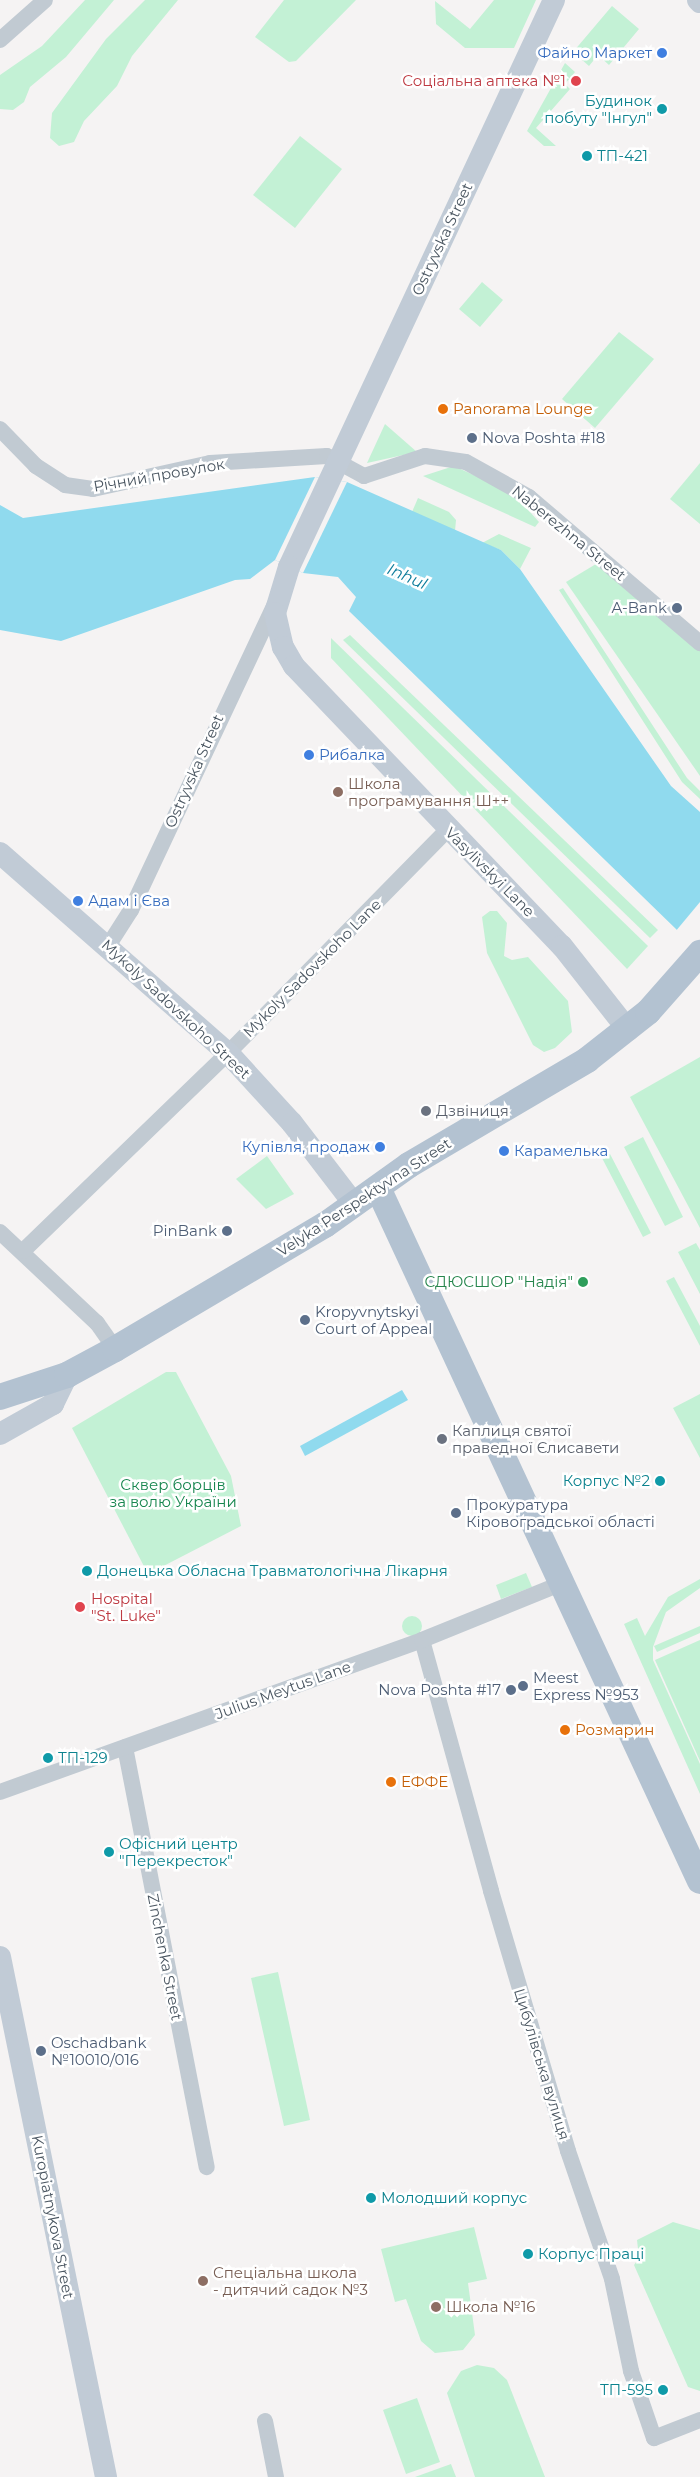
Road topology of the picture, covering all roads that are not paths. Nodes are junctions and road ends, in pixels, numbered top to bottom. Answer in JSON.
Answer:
{"nodes":[{"id":1,"x":45,"y":0,"type":"edge"},
{"id":2,"x":554,"y":0,"type":"edge"},
{"id":3,"x":0,"y":40,"type":"edge"},
{"id":4,"x":0,"y":429,"type":"edge"},
{"id":5,"x":335,"y":470,"type":"junction"},
{"id":6,"x":289,"y":567,"type":"joint"},
{"id":7,"x":279,"y":595,"type":"junction"},
{"id":8,"x":700,"y":642,"type":"edge"},
{"id":9,"x":448,"y":829,"type":"junction"},
{"id":10,"x":0,"y":853,"type":"edge"},
{"id":11,"x":108,"y":946,"type":"junction"},
{"id":12,"x":700,"y":953,"type":"edge"},
{"id":13,"x":628,"y":1030,"type":"junction"},
{"id":14,"x":228,"y":1053,"type":"junction"},
{"id":15,"x":378,"y":1188,"type":"junction"},
{"id":16,"x":355,"y":1205,"type":"junction"},
{"id":17,"x":0,"y":1232,"type":"edge"},
{"id":18,"x":23,"y":1251,"type":"junction"},
{"id":19,"x":115,"y":1349,"type":"junction"},
{"id":20,"x":67,"y":1375,"type":"junction"},
{"id":21,"x":0,"y":1396,"type":"edge"},
{"id":22,"x":0,"y":1434,"type":"edge"},
{"id":23,"x":565,"y":1582,"type":"junction"},
{"id":24,"x":422,"y":1640,"type":"junction"},
{"id":25,"x":125,"y":1747,"type":"junction"},
{"id":26,"x":0,"y":1792,"type":"edge"},
{"id":27,"x":700,"y":1881,"type":"edge"},
{"id":28,"x":0,"y":1957,"type":"edge"},
{"id":29,"x":207,"y":2167,"type":"dead end"},
{"id":30,"x":265,"y":2420,"type":"dead end"},
{"id":31,"x":700,"y":2420,"type":"edge"},
{"id":32,"x":106,"y":2477,"type":"edge"},
{"id":33,"x":276,"y":2477,"type":"edge"}],
"edges":[{"from":1,"to":3,"type":"street"},
{"from":2,"to":5,"type":"main road","name":"Ostryvska Street"},
{"from":4,"to":5,"type":"street","name":"Річний провулок"},
{"from":5,"to":6,"type":"main road","name":"Ostryvska Street"},
{"from":5,"to":8,"type":"street","name":"Naberezhna Street"},
{"from":6,"to":7,"type":"main road","name":"Vasylivskyi Lane"},
{"from":7,"to":9,"type":"main road","name":"Vasylivskyi Lane"},
{"from":7,"to":11,"type":"street","name":"Ostryvska Street"},
{"from":9,"to":13,"type":"main road","name":"Vasylivskyi Lane"},
{"from":9,"to":14,"type":"street","name":"Mykoly Sadovskoho Lane"},
{"from":10,"to":11,"type":"main road","name":"Mykoly Sadovskoho Street"},
{"from":11,"to":14,"type":"main road","name":"Mykoly Sadovskoho Street"},
{"from":12,"to":13,"type":"main road","name":"Velyka Perspektyvna Street"},
{"from":13,"to":15,"type":"main road","name":"Velyka Perspektyvna Street"},
{"from":14,"to":16,"type":"main road","name":"Mykoly Sadovskoho Street"},
{"from":14,"to":18,"type":"street","name":"Mykoly Sadovskoho Lane"},
{"from":15,"to":16,"type":"main road","name":"Velyka Perspektyvna Street"},
{"from":15,"to":23,"type":"main road"},
{"from":16,"to":19,"type":"main road","name":"Velyka Perspektyvna Street"},
{"from":17,"to":18,"type":"street"},
{"from":18,"to":19,"type":"street"},
{"from":19,"to":20,"type":"main road","name":"Velyka Perspektyvna Street"},
{"from":20,"to":21,"type":"main road","name":"Velyka Perspektyvna Street"},
{"from":20,"to":22,"type":"main road"},
{"from":23,"to":24,"type":"street","name":"Julius Meytus Lane"},
{"from":23,"to":27,"type":"main road"},
{"from":24,"to":25,"type":"street","name":"Julius Meytus Lane"},
{"from":24,"to":31,"type":"street","name":"Цибулівська вулиця"},
{"from":25,"to":26,"type":"street","name":"Julius Meytus Lane"},
{"from":25,"to":29,"type":"street","name":"Zinchenka Street"},
{"from":28,"to":32,"type":"main road","name":"Kuropiatnykova Street"},
{"from":30,"to":33,"type":"street"}]}
